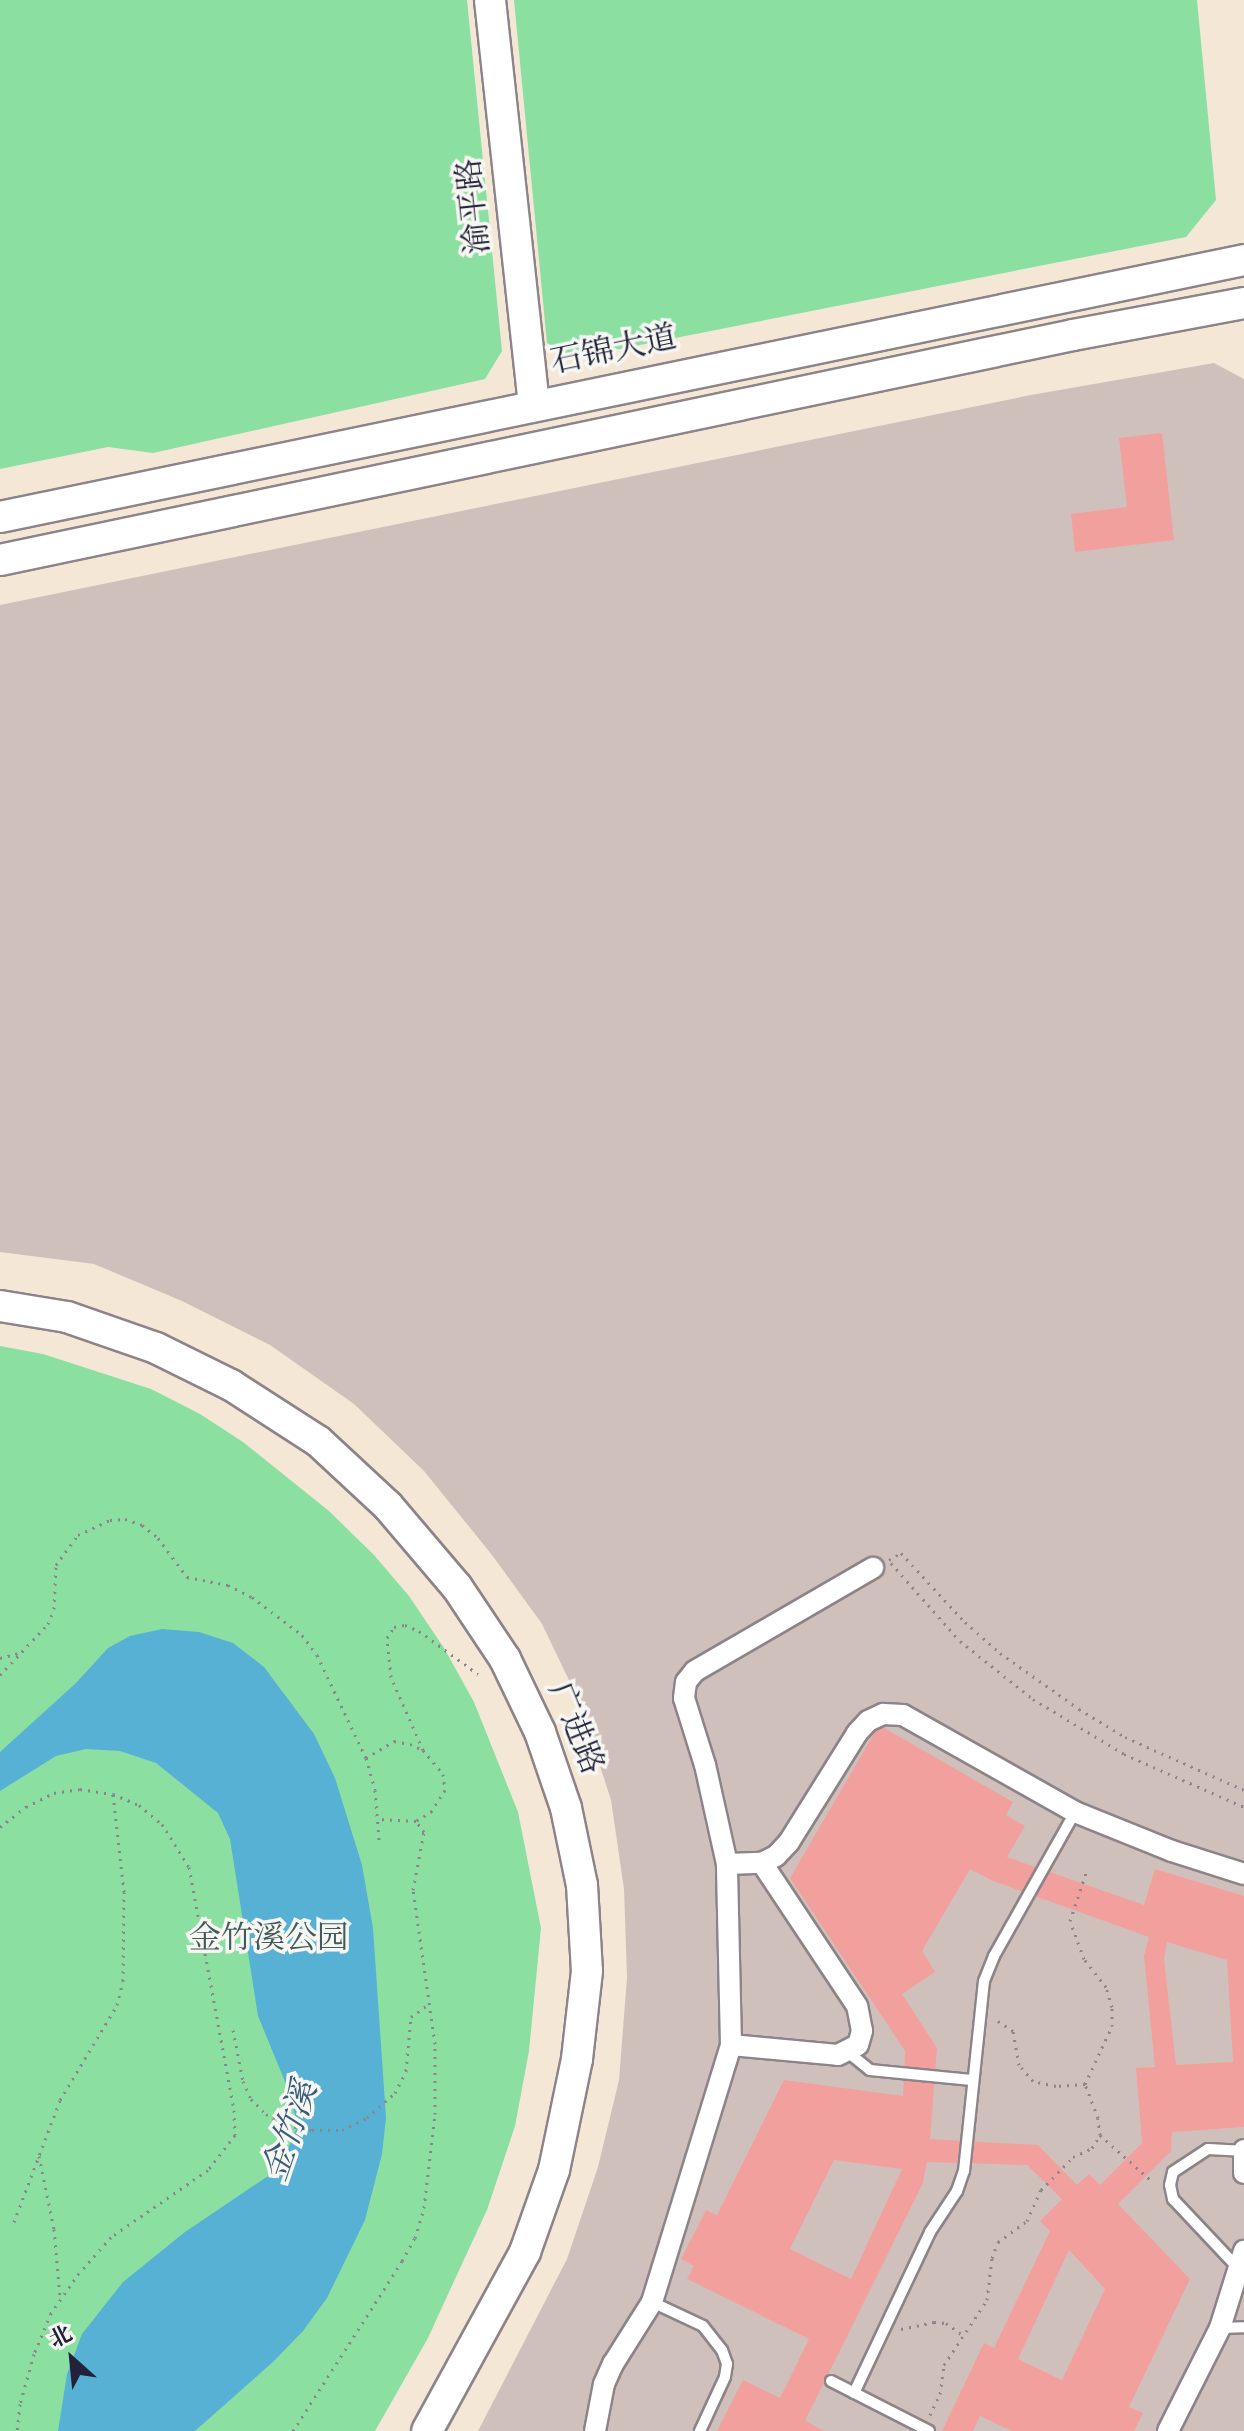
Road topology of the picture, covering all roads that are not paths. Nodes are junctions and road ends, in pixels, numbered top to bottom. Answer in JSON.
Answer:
{"nodes":[{"id":1,"x":490,"y":0,"type":"edge"},
{"id":2,"x":1244,"y":260,"type":"edge"},
{"id":3,"x":1064,"y":295,"type":"junction"},
{"id":4,"x":1244,"y":303,"type":"edge"},
{"id":5,"x":1073,"y":335,"type":"junction"},
{"id":6,"x":534,"y":405,"type":"junction"},
{"id":7,"x":0,"y":517,"type":"edge"},
{"id":8,"x":0,"y":560,"type":"edge"},
{"id":9,"x":0,"y":1306,"type":"edge"},
{"id":10,"x":873,"y":1568,"type":"dead end"},
{"id":11,"x":1075,"y":1812,"type":"junction"},
{"id":12,"x":762,"y":1863,"type":"junction"},
{"id":13,"x":727,"y":1864,"type":"junction"},
{"id":14,"x":1244,"y":1874,"type":"edge"},
{"id":15,"x":731,"y":2045,"type":"junction"},
{"id":16,"x":849,"y":2053,"type":"junction"},
{"id":17,"x":972,"y":2080,"type":"junction"},
{"id":18,"x":1243,"y":2151,"type":"edge"},
{"id":19,"x":1244,"y":2173,"type":"edge"},
{"id":20,"x":1242,"y":2261,"type":"edge"},
{"id":21,"x":652,"y":2302,"type":"junction"},
{"id":22,"x":1244,"y":2327,"type":"edge"},
{"id":23,"x":1220,"y":2328,"type":"junction"},
{"id":24,"x":831,"y":2381,"type":"dead end"},
{"id":25,"x":854,"y":2393,"type":"junction"},
{"id":26,"x":924,"y":2429,"type":"edge"},
{"id":27,"x":427,"y":2431,"type":"edge"},
{"id":28,"x":595,"y":2431,"type":"edge"},
{"id":29,"x":700,"y":2431,"type":"edge"},
{"id":30,"x":1168,"y":2431,"type":"edge"}],
"edges":[{"from":1,"to":6,"type":"main road","name":"渝平路"},
{"from":2,"to":3,"type":"main road","name":"石锦大道"},
{"from":3,"to":5,"type":"main road"},
{"from":3,"to":6,"type":"main road","name":"石锦大道"},
{"from":4,"to":5,"type":"main road"},
{"from":5,"to":8,"type":"main road"},
{"from":6,"to":7,"type":"main road","name":"石锦大道"},
{"from":9,"to":27,"type":"main road","name":"广进路"},
{"from":10,"to":13,"type":"street"},
{"from":11,"to":12,"type":"street"},
{"from":11,"to":14,"type":"street"},
{"from":11,"to":17,"type":"lane"},
{"from":12,"to":13,"type":"street"},
{"from":12,"to":16,"type":"street"},
{"from":13,"to":15,"type":"street"},
{"from":15,"to":16,"type":"street"},
{"from":15,"to":21,"type":"street"},
{"from":16,"to":17,"type":"lane"},
{"from":17,"to":25,"type":"lane"},
{"from":18,"to":19,"type":"street"},
{"from":18,"to":20,"type":"lane"},
{"from":20,"to":23,"type":"street"},
{"from":21,"to":28,"type":"street"},
{"from":21,"to":29,"type":"lane"},
{"from":22,"to":23,"type":"lane"},
{"from":23,"to":30,"type":"street"},
{"from":24,"to":25,"type":"lane"},
{"from":25,"to":26,"type":"lane"}]}
